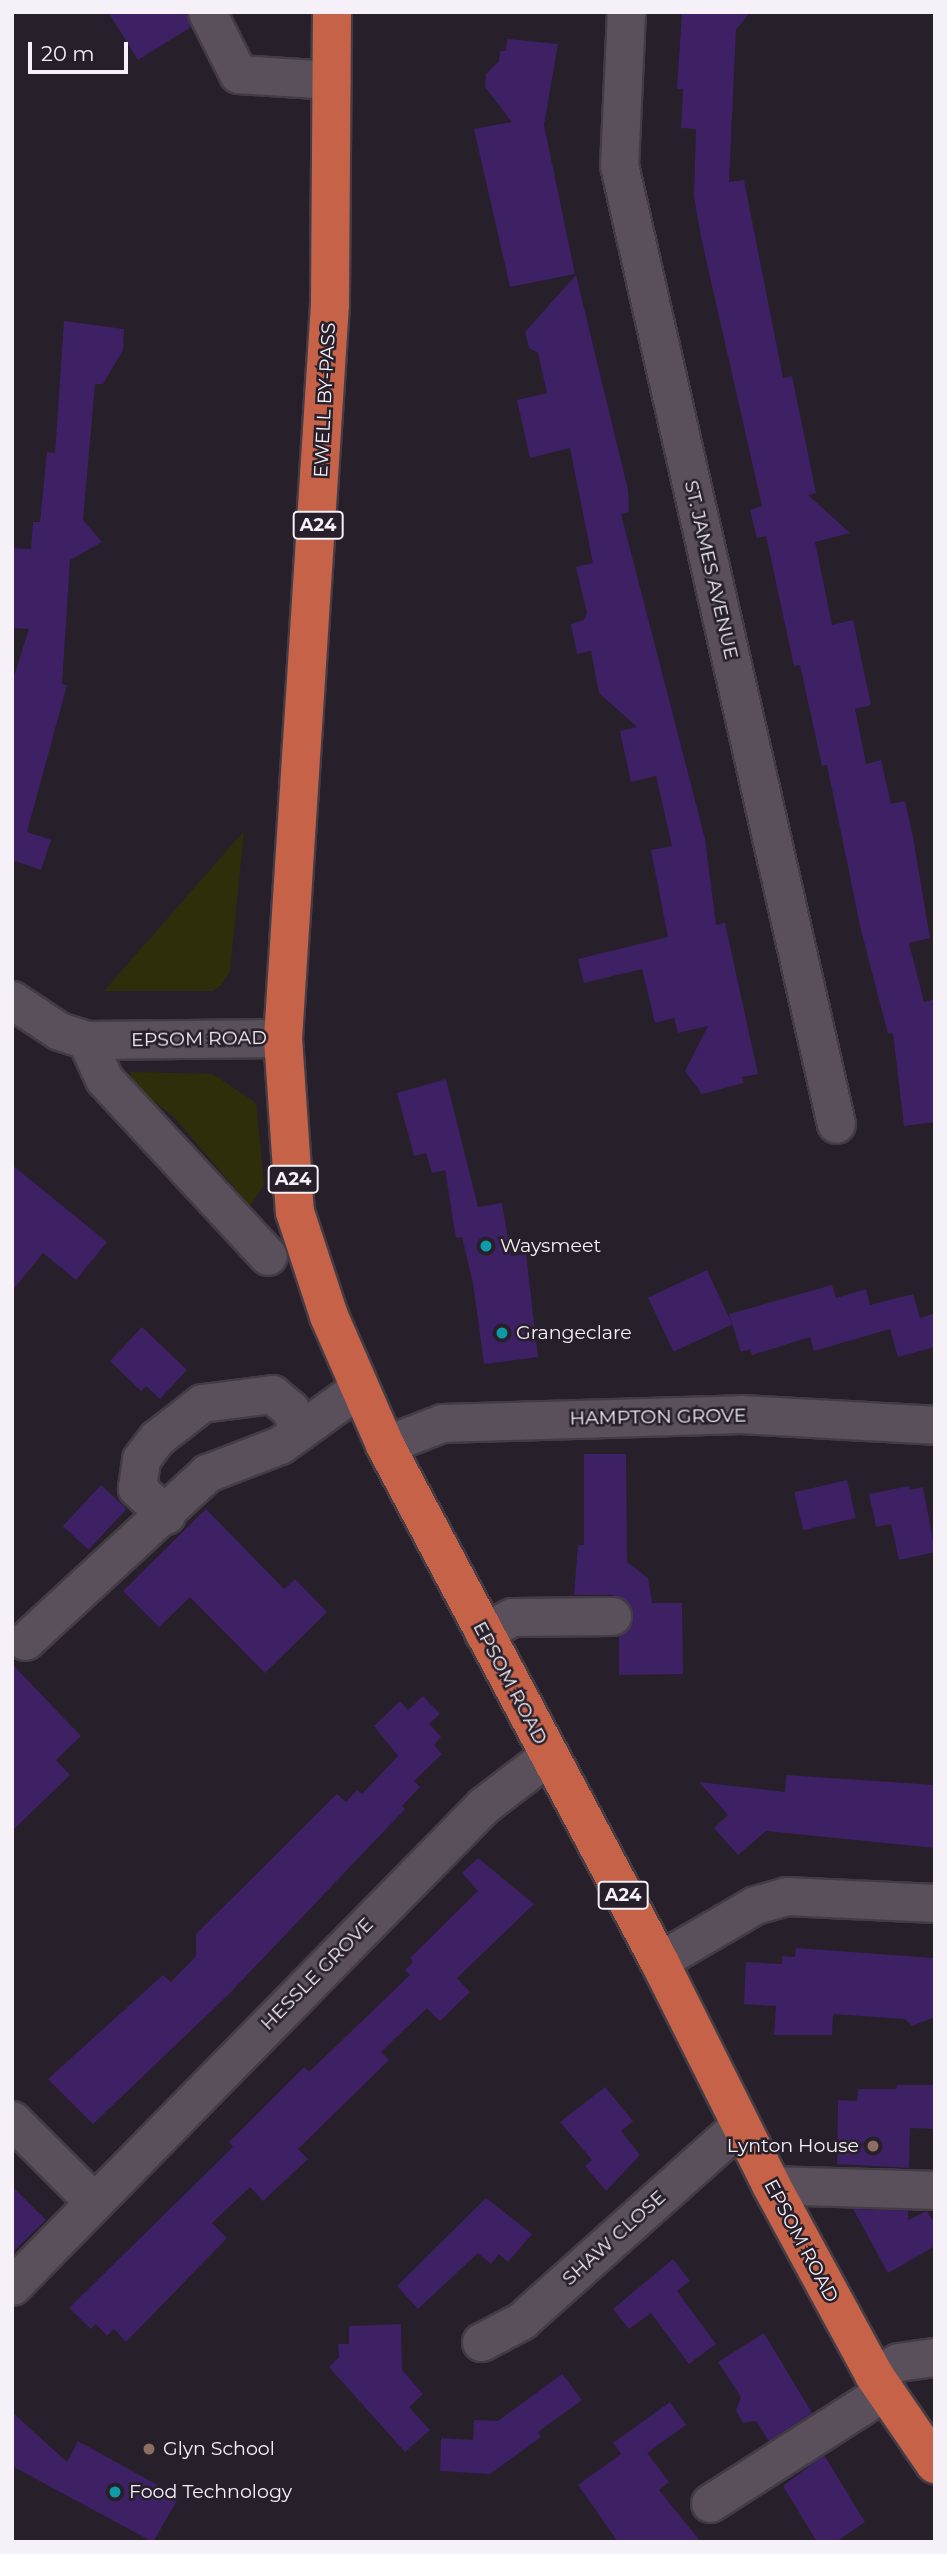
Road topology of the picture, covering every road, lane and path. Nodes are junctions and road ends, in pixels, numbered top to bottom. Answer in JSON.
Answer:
{"nodes":[{"id":1,"x":207,"y":12,"type":"edge"},
{"id":2,"x":332,"y":12,"type":"edge"},
{"id":3,"x":626,"y":12,"type":"edge"},
{"id":4,"x":332,"y":80,"type":"junction"},
{"id":5,"x":12,"y":1000,"type":"edge"},
{"id":6,"x":283,"y":1038,"type":"junction"},
{"id":7,"x":86,"y":1040,"type":"junction"},
{"id":8,"x":836,"y":1124,"type":"dead end"},
{"id":9,"x":268,"y":1256,"type":"dead end"},
{"id":10,"x":359,"y":1388,"type":"junction"},
{"id":11,"x":935,"y":1424,"type":"edge"},
{"id":12,"x":299,"y":1431,"type":"junction"},
{"id":13,"x":385,"y":1445,"type":"junction"},
{"id":14,"x":166,"y":1515,"type":"junction"},
{"id":15,"x":612,"y":1616,"type":"dead end"},
{"id":16,"x":483,"y":1633,"type":"junction"},
{"id":17,"x":24,"y":1641,"type":"dead end"},
{"id":18,"x":548,"y":1756,"type":"junction"},
{"id":19,"x":935,"y":1903,"type":"edge"},
{"id":20,"x":659,"y":1961,"type":"junction"},
{"id":21,"x":12,"y":2120,"type":"edge"},
{"id":22,"x":741,"y":2124,"type":"junction"},
{"id":23,"x":771,"y":2185,"type":"junction"},
{"id":24,"x":935,"y":2190,"type":"edge"},
{"id":25,"x":93,"y":2201,"type":"junction"},
{"id":26,"x":12,"y":2286,"type":"edge"},
{"id":27,"x":481,"y":2342,"type":"dead end"},
{"id":28,"x":935,"y":2357,"type":"edge"},
{"id":29,"x":879,"y":2383,"type":"junction"},
{"id":30,"x":935,"y":2464,"type":"edge"},
{"id":31,"x":710,"y":2503,"type":"dead end"}],
"edges":[{"from":1,"to":4,"type":"street"},
{"from":2,"to":4,"type":"highway","name":"EWELL BY-PASS","number":"A24"},
{"from":3,"to":8,"type":"street","name":"ST. JAMES AVENUE"},
{"from":4,"to":6,"type":"highway","name":"EWELL BY-PASS","number":"A24"},
{"from":5,"to":7,"type":"street","name":"EPSOM ROAD"},
{"from":6,"to":7,"type":"street","name":"EPSOM ROAD"},
{"from":6,"to":10,"type":"highway","name":"EPSOM ROAD","number":"A24"},
{"from":7,"to":9,"type":"street"},
{"from":10,"to":12,"type":"street"},
{"from":10,"to":13,"type":"highway","name":"EPSOM ROAD","number":"A24"},
{"from":11,"to":13,"type":"street","name":"HAMPTON GROVE"},
{"from":12,"to":14,"type":"street"},
{"from":12,"to":14,"type":"street"},
{"from":13,"to":16,"type":"highway","name":"EPSOM ROAD","number":"A24"},
{"from":14,"to":17,"type":"street"},
{"from":15,"to":16,"type":"street"},
{"from":16,"to":18,"type":"highway","name":"EPSOM ROAD","number":"A24"},
{"from":18,"to":20,"type":"highway","name":"EPSOM ROAD","number":"A24"},
{"from":18,"to":25,"type":"street","name":"HESSLE GROVE"},
{"from":19,"to":20,"type":"street"},
{"from":20,"to":22,"type":"highway","name":"EPSOM ROAD","number":"A24"},
{"from":21,"to":25,"type":"street"},
{"from":22,"to":23,"type":"highway","name":"EPSOM ROAD","number":"A24"},
{"from":22,"to":27,"type":"street","name":"SHAW CLOSE"},
{"from":23,"to":24,"type":"street"},
{"from":23,"to":29,"type":"highway","name":"EPSOM ROAD","number":"A24"},
{"from":25,"to":26,"type":"street","name":"HESSLE GROVE"},
{"from":28,"to":29,"type":"street"},
{"from":29,"to":30,"type":"highway","name":"EPSOM ROAD","number":"A24"},
{"from":29,"to":31,"type":"street"}]}
